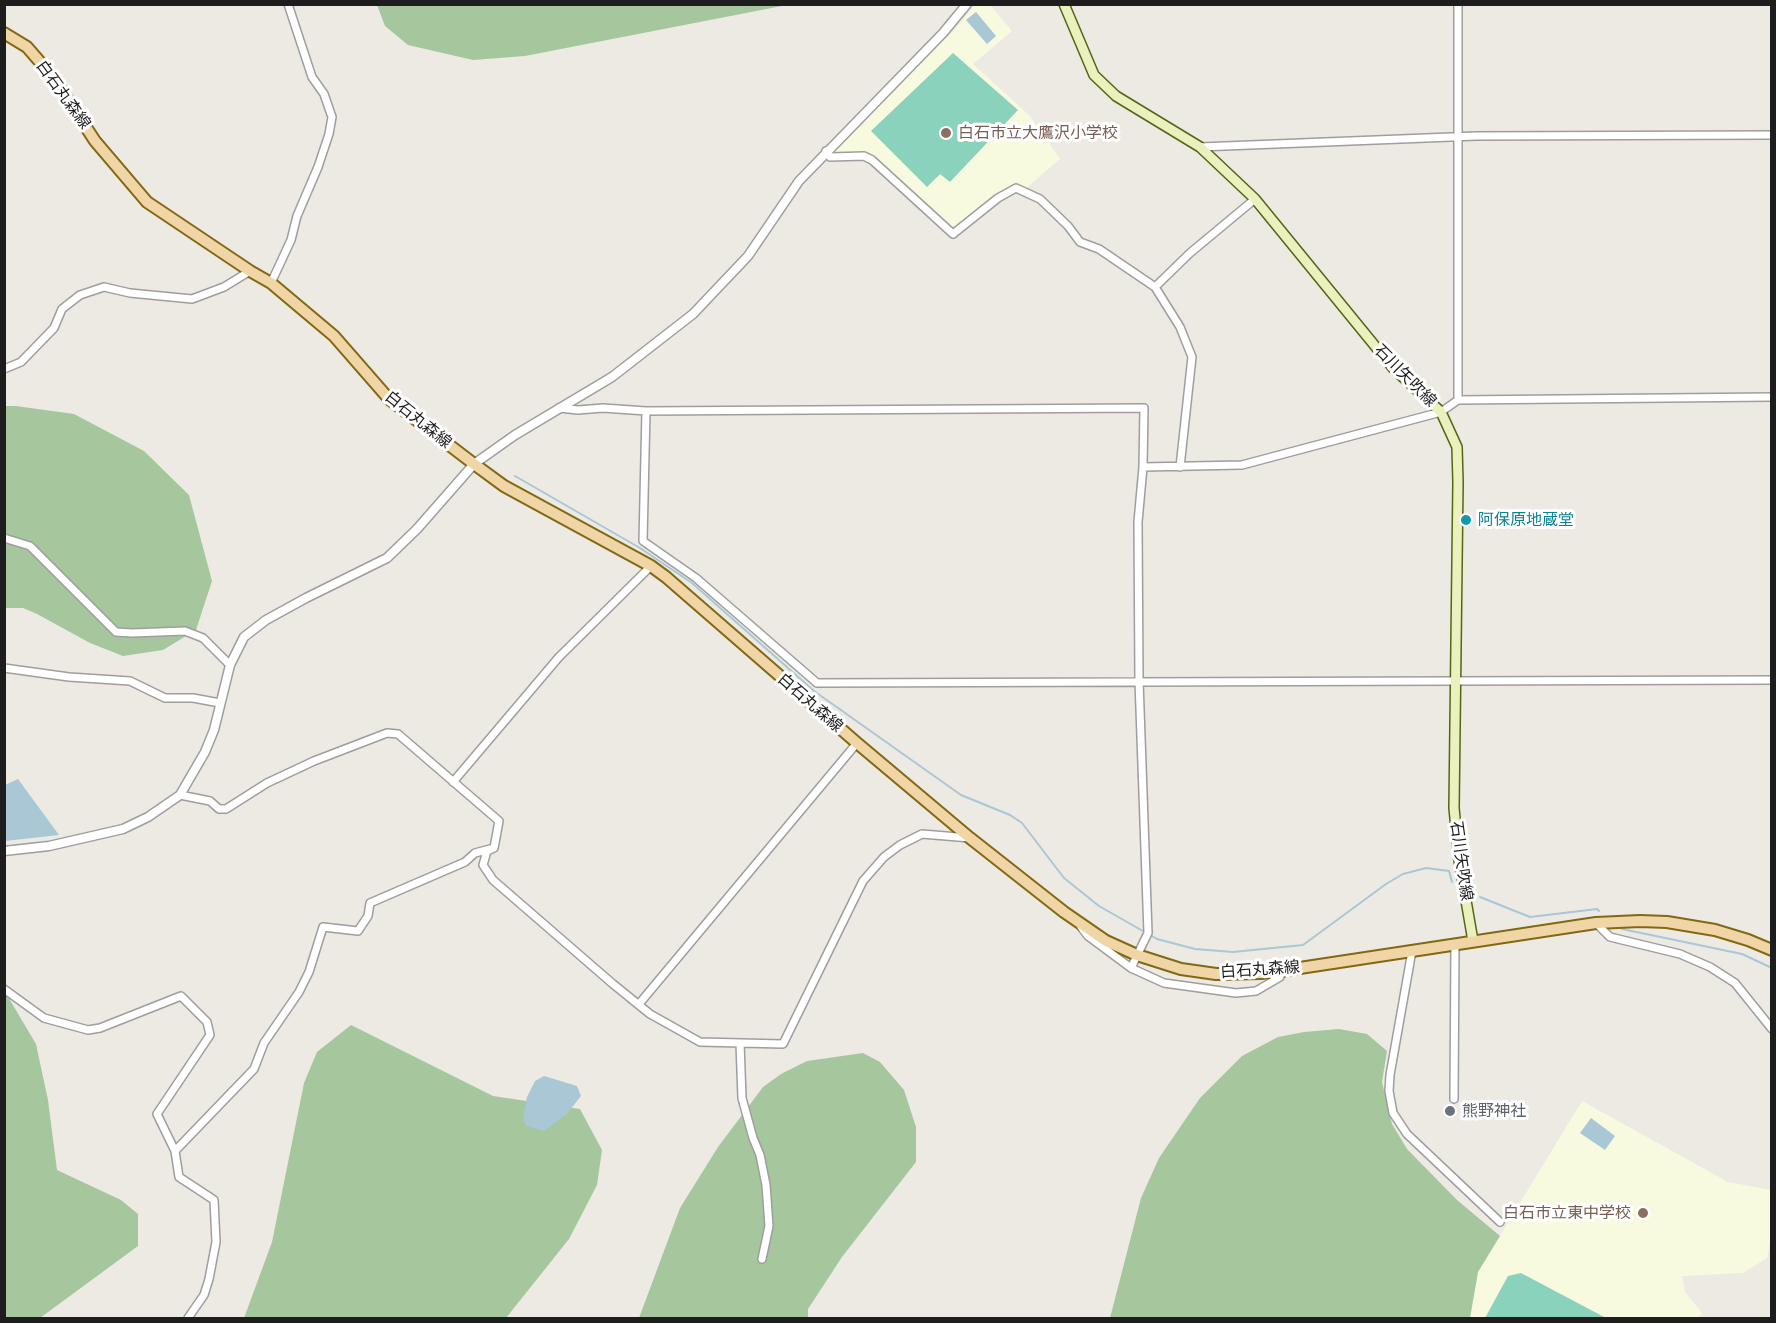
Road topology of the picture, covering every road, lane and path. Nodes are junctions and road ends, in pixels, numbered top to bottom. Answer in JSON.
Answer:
{"nodes":[{"id":1,"x":288,"y":4,"type":"edge"},
{"id":2,"x":967,"y":4,"type":"edge"},
{"id":3,"x":1064,"y":4,"type":"edge"},
{"id":4,"x":1458,"y":4,"type":"edge"},
{"id":5,"x":4,"y":33,"type":"edge"},
{"id":6,"x":1772,"y":135,"type":"edge"},
{"id":7,"x":1458,"y":137,"type":"junction"},
{"id":8,"x":1200,"y":147,"type":"junction"},
{"id":9,"x":826,"y":151,"type":"junction"},
{"id":10,"x":1255,"y":199,"type":"junction"},
{"id":11,"x":250,"y":271,"type":"junction"},
{"id":12,"x":271,"y":283,"type":"junction"},
{"id":13,"x":1155,"y":286,"type":"junction"},
{"id":14,"x":4,"y":369,"type":"edge"},
{"id":15,"x":1772,"y":397,"type":"edge"},
{"id":16,"x":1458,"y":400,"type":"junction"},
{"id":17,"x":559,"y":408,"type":"junction"},
{"id":18,"x":646,"y":411,"type":"junction"},
{"id":19,"x":1441,"y":412,"type":"junction"},
{"id":20,"x":474,"y":464,"type":"junction"},
{"id":21,"x":1180,"y":466,"type":"junction"},
{"id":22,"x":1143,"y":467,"type":"junction"},
{"id":23,"x":4,"y":538,"type":"edge"},
{"id":24,"x":651,"y":566,"type":"junction"},
{"id":25,"x":230,"y":665,"type":"junction"},
{"id":26,"x":4,"y":668,"type":"edge"},
{"id":27,"x":1456,"y":680,"type":"junction"},
{"id":28,"x":1772,"y":680,"type":"edge"},
{"id":29,"x":1139,"y":681,"type":"junction"},
{"id":30,"x":220,"y":703,"type":"junction"},
{"id":31,"x":857,"y":743,"type":"junction"},
{"id":32,"x":453,"y":782,"type":"junction"},
{"id":33,"x":180,"y":795,"type":"junction"},
{"id":34,"x":970,"y":838,"type":"junction"},
{"id":35,"x":494,"y":848,"type":"junction"},
{"id":36,"x":4,"y":851,"type":"edge"},
{"id":37,"x":1596,"y":923,"type":"junction"},
{"id":38,"x":1082,"y":925,"type":"junction"},
{"id":39,"x":1473,"y":941,"type":"junction"},
{"id":40,"x":1455,"y":944,"type":"junction"},
{"id":41,"x":1772,"y":950,"type":"edge"},
{"id":42,"x":1412,"y":951,"type":"junction"},
{"id":43,"x":1137,"y":955,"type":"junction"},
{"id":44,"x":1131,"y":968,"type":"junction"},
{"id":45,"x":1280,"y":971,"type":"junction"},
{"id":46,"x":4,"y":989,"type":"edge"},
{"id":47,"x":639,"y":1004,"type":"junction"},
{"id":48,"x":1772,"y":1029,"type":"edge"},
{"id":49,"x":740,"y":1043,"type":"junction"},
{"id":50,"x":1454,"y":1099,"type":"dead end"},
{"id":51,"x":175,"y":1151,"type":"junction"},
{"id":52,"x":1500,"y":1222,"type":"dead end"},
{"id":53,"x":762,"y":1259,"type":"dead end"},
{"id":54,"x":188,"y":1318,"type":"edge"}],
"edges":[{"from":1,"to":12,"type":"street"},
{"from":2,"to":9,"type":"street"},
{"from":3,"to":8,"type":"main road","name":"石川矢吹線"},
{"from":4,"to":7,"type":"street"},
{"from":5,"to":11,"type":"main road","name":"白石丸森線"},
{"from":6,"to":7,"type":"street"},
{"from":7,"to":8,"type":"street"},
{"from":7,"to":16,"type":"street"},
{"from":8,"to":10,"type":"main road","name":"石川矢吹線"},
{"from":9,"to":13,"type":"street"},
{"from":9,"to":17,"type":"street"},
{"from":10,"to":13,"type":"street"},
{"from":10,"to":19,"type":"main road","name":"石川矢吹線"},
{"from":11,"to":12,"type":"main road","name":"白石丸森線"},
{"from":11,"to":14,"type":"street"},
{"from":12,"to":20,"type":"main road","name":"白石丸森線"},
{"from":13,"to":21,"type":"street"},
{"from":15,"to":16,"type":"street"},
{"from":16,"to":19,"type":"street"},
{"from":17,"to":18,"type":"street"},
{"from":17,"to":20,"type":"street"},
{"from":18,"to":22,"type":"street"},
{"from":18,"to":29,"type":"street"},
{"from":19,"to":21,"type":"street"},
{"from":19,"to":27,"type":"main road","name":"石川矢吹線"},
{"from":20,"to":24,"type":"main road","name":"白石丸森線"},
{"from":20,"to":25,"type":"street"},
{"from":21,"to":22,"type":"street"},
{"from":22,"to":29,"type":"street"},
{"from":23,"to":25,"type":"street"},
{"from":24,"to":31,"type":"main road","name":"白石丸森線"},
{"from":24,"to":32,"type":"street"},
{"from":25,"to":30,"type":"street"},
{"from":26,"to":30,"type":"street"},
{"from":27,"to":28,"type":"street"},
{"from":27,"to":29,"type":"street"},
{"from":27,"to":39,"type":"main road","name":"石川矢吹線"},
{"from":29,"to":43,"type":"street"},
{"from":30,"to":33,"type":"street"},
{"from":31,"to":34,"type":"main road","name":"白石丸森線"},
{"from":31,"to":47,"type":"street"},
{"from":32,"to":33,"type":"street"},
{"from":32,"to":35,"type":"street"},
{"from":33,"to":36,"type":"street"},
{"from":34,"to":38,"type":"main road","name":"白石丸森線"},
{"from":34,"to":49,"type":"street"},
{"from":35,"to":47,"type":"street"},
{"from":35,"to":51,"type":"street"},
{"from":37,"to":39,"type":"main road","name":"白石丸森線"},
{"from":37,"to":41,"type":"main road","name":"白石丸森線"},
{"from":37,"to":48,"type":"street"},
{"from":38,"to":43,"type":"main road","name":"白石丸森線"},
{"from":38,"to":44,"type":"street"},
{"from":39,"to":40,"type":"main road","name":"白石丸森線"},
{"from":40,"to":42,"type":"main road","name":"白石丸森線"},
{"from":40,"to":50,"type":"street"},
{"from":42,"to":45,"type":"main road","name":"白石丸森線"},
{"from":42,"to":52,"type":"street"},
{"from":43,"to":44,"type":"street"},
{"from":43,"to":45,"type":"main road","name":"白石丸森線"},
{"from":44,"to":45,"type":"street"},
{"from":46,"to":51,"type":"street"},
{"from":47,"to":49,"type":"street"},
{"from":49,"to":53,"type":"street"},
{"from":51,"to":54,"type":"street"}]}
